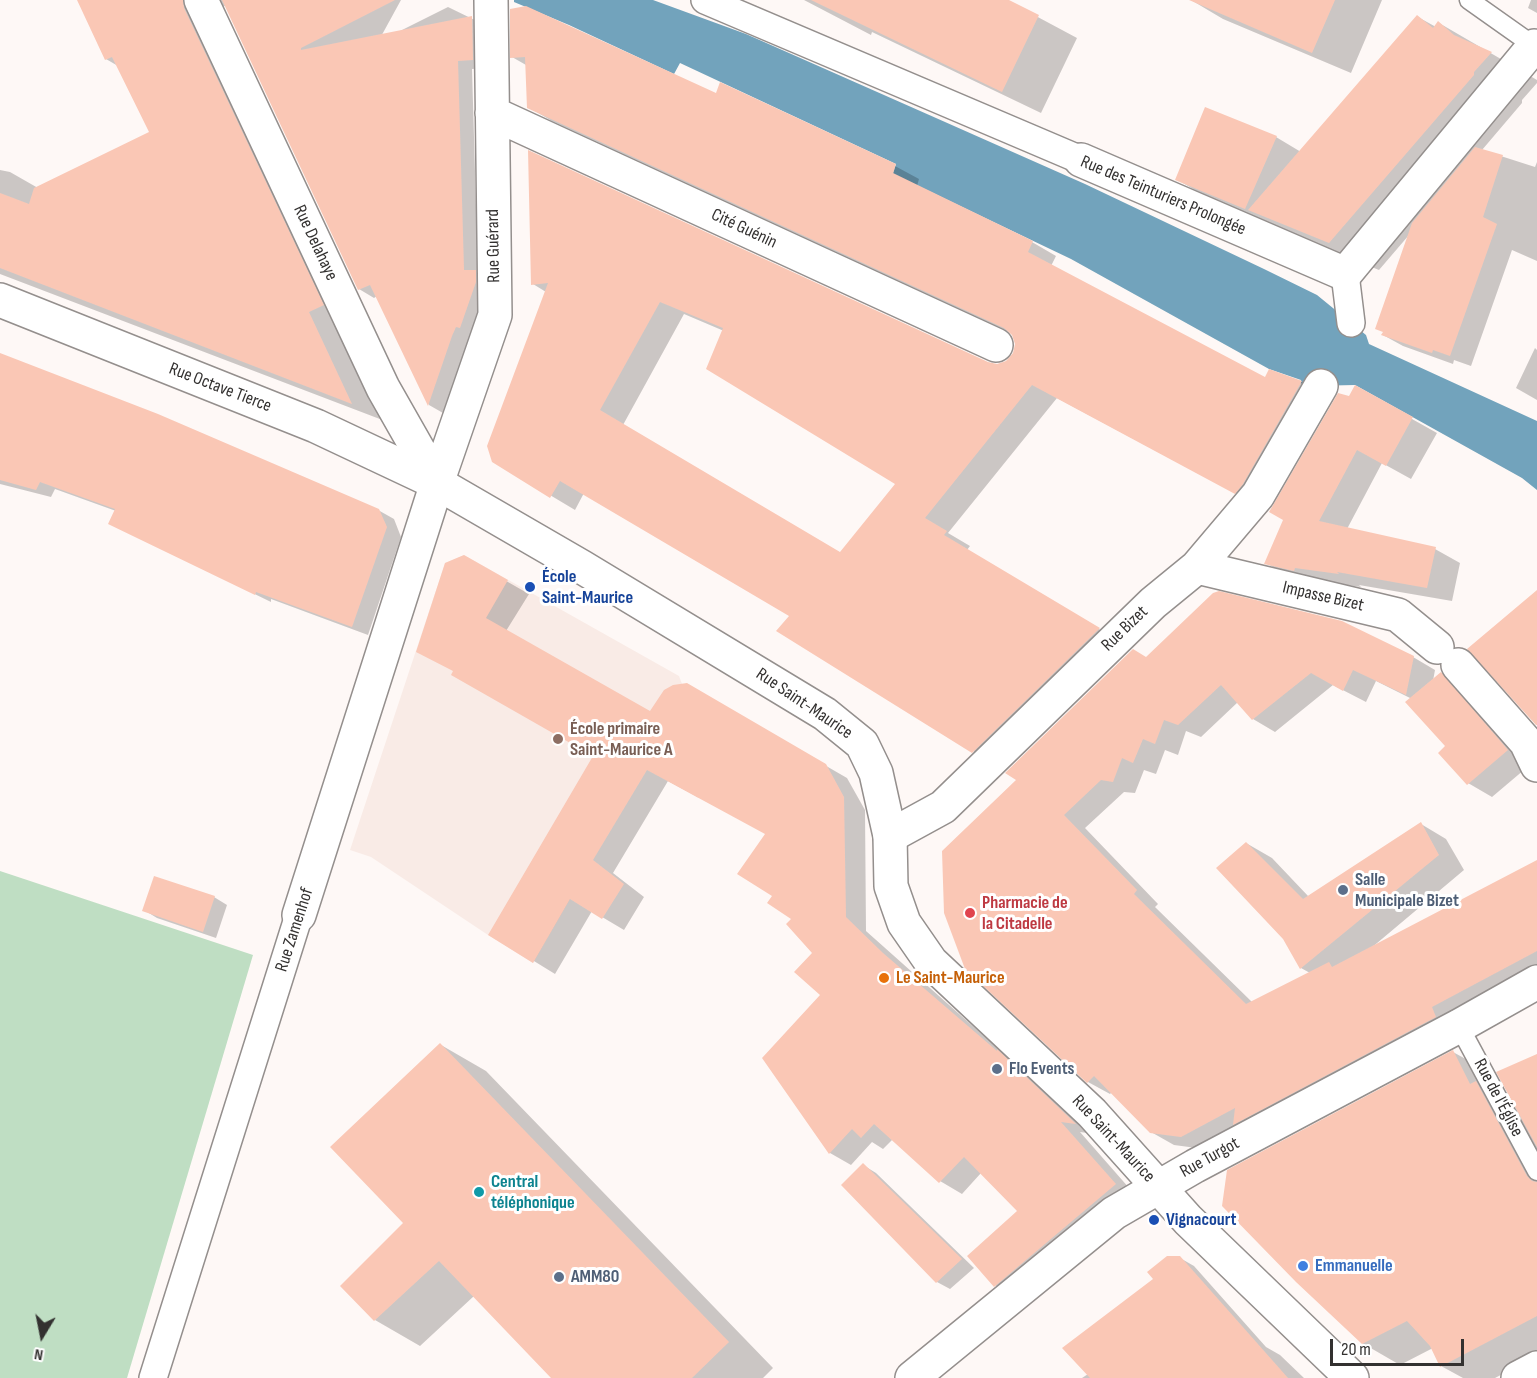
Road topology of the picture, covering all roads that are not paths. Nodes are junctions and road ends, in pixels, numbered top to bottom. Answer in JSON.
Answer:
{"nodes":[{"id":1,"x":201,"y":0,"type":"edge"},
{"id":2,"x":491,"y":0,"type":"edge"},
{"id":3,"x":705,"y":0,"type":"edge"},
{"id":4,"x":1469,"y":0,"type":"edge"},
{"id":5,"x":1536,"y":46,"type":"edge"},
{"id":6,"x":492,"y":113,"type":"junction"},
{"id":7,"x":1081,"y":160,"type":"joint"},
{"id":8,"x":1345,"y":274,"type":"junction"},
{"id":9,"x":0,"y":300,"type":"edge"},
{"id":10,"x":1351,"y":323,"type":"dead end"},
{"id":11,"x":996,"y":345,"type":"dead end"},
{"id":12,"x":1321,"y":386,"type":"dead end"},
{"id":13,"x":437,"y":483,"type":"junction"},
{"id":14,"x":1197,"y":567,"type":"junction"},
{"id":15,"x":1537,"y":765,"type":"edge"},
{"id":16,"x":890,"y":836,"type":"junction"},
{"id":17,"x":299,"y":915,"type":"joint"},
{"id":18,"x":1537,"y":982,"type":"edge"},
{"id":19,"x":1459,"y":1026,"type":"junction"},
{"id":20,"x":1537,"y":1171,"type":"edge"},
{"id":21,"x":1158,"y":1187,"type":"junction"},
{"id":22,"x":1537,"y":1368,"type":"edge"},
{"id":23,"x":153,"y":1378,"type":"edge"},
{"id":24,"x":912,"y":1378,"type":"edge"},
{"id":25,"x":1352,"y":1378,"type":"edge"},
{"id":26,"x":1518,"y":1378,"type":"edge"}],
"edges":[{"from":1,"to":13,"type":"street","name":"Rue Delahaye"},
{"from":2,"to":6,"type":"street","name":"Rue Guérard"},
{"from":3,"to":7,"type":"street","name":"Rue des Teinturiers Prolongée"},
{"from":4,"to":5,"type":"lane"},
{"from":5,"to":8,"type":"street"},
{"from":6,"to":11,"type":"street","name":"Cité Guénin"},
{"from":6,"to":13,"type":"street","name":"Rue Guérard"},
{"from":7,"to":8,"type":"street","name":"Rue des Teinturiers Prolongée"},
{"from":8,"to":10,"type":"street"},
{"from":9,"to":13,"type":"street","name":"Rue Octave Tierce"},
{"from":12,"to":14,"type":"street","name":"Rue Bizet"},
{"from":13,"to":16,"type":"street","name":"Rue Saint-Maurice"},
{"from":13,"to":17,"type":"street","name":"Rue Zamenhof"},
{"from":14,"to":15,"type":"street","name":"Impasse Bizet"},
{"from":14,"to":16,"type":"street","name":"Rue Bizet"},
{"from":16,"to":21,"type":"street","name":"Rue Saint-Maurice"},
{"from":17,"to":23,"type":"street","name":"Rue Zamenhof"},
{"from":18,"to":19,"type":"street","name":"Rue Turgot"},
{"from":19,"to":20,"type":"lane","name":"Rue de l'Église"},
{"from":19,"to":21,"type":"street","name":"Rue Turgot"},
{"from":21,"to":24,"type":"street","name":"Rue Turgot"},
{"from":21,"to":25,"type":"street","name":"Rue Saint-Maurice"},
{"from":22,"to":26,"type":"street"}]}
